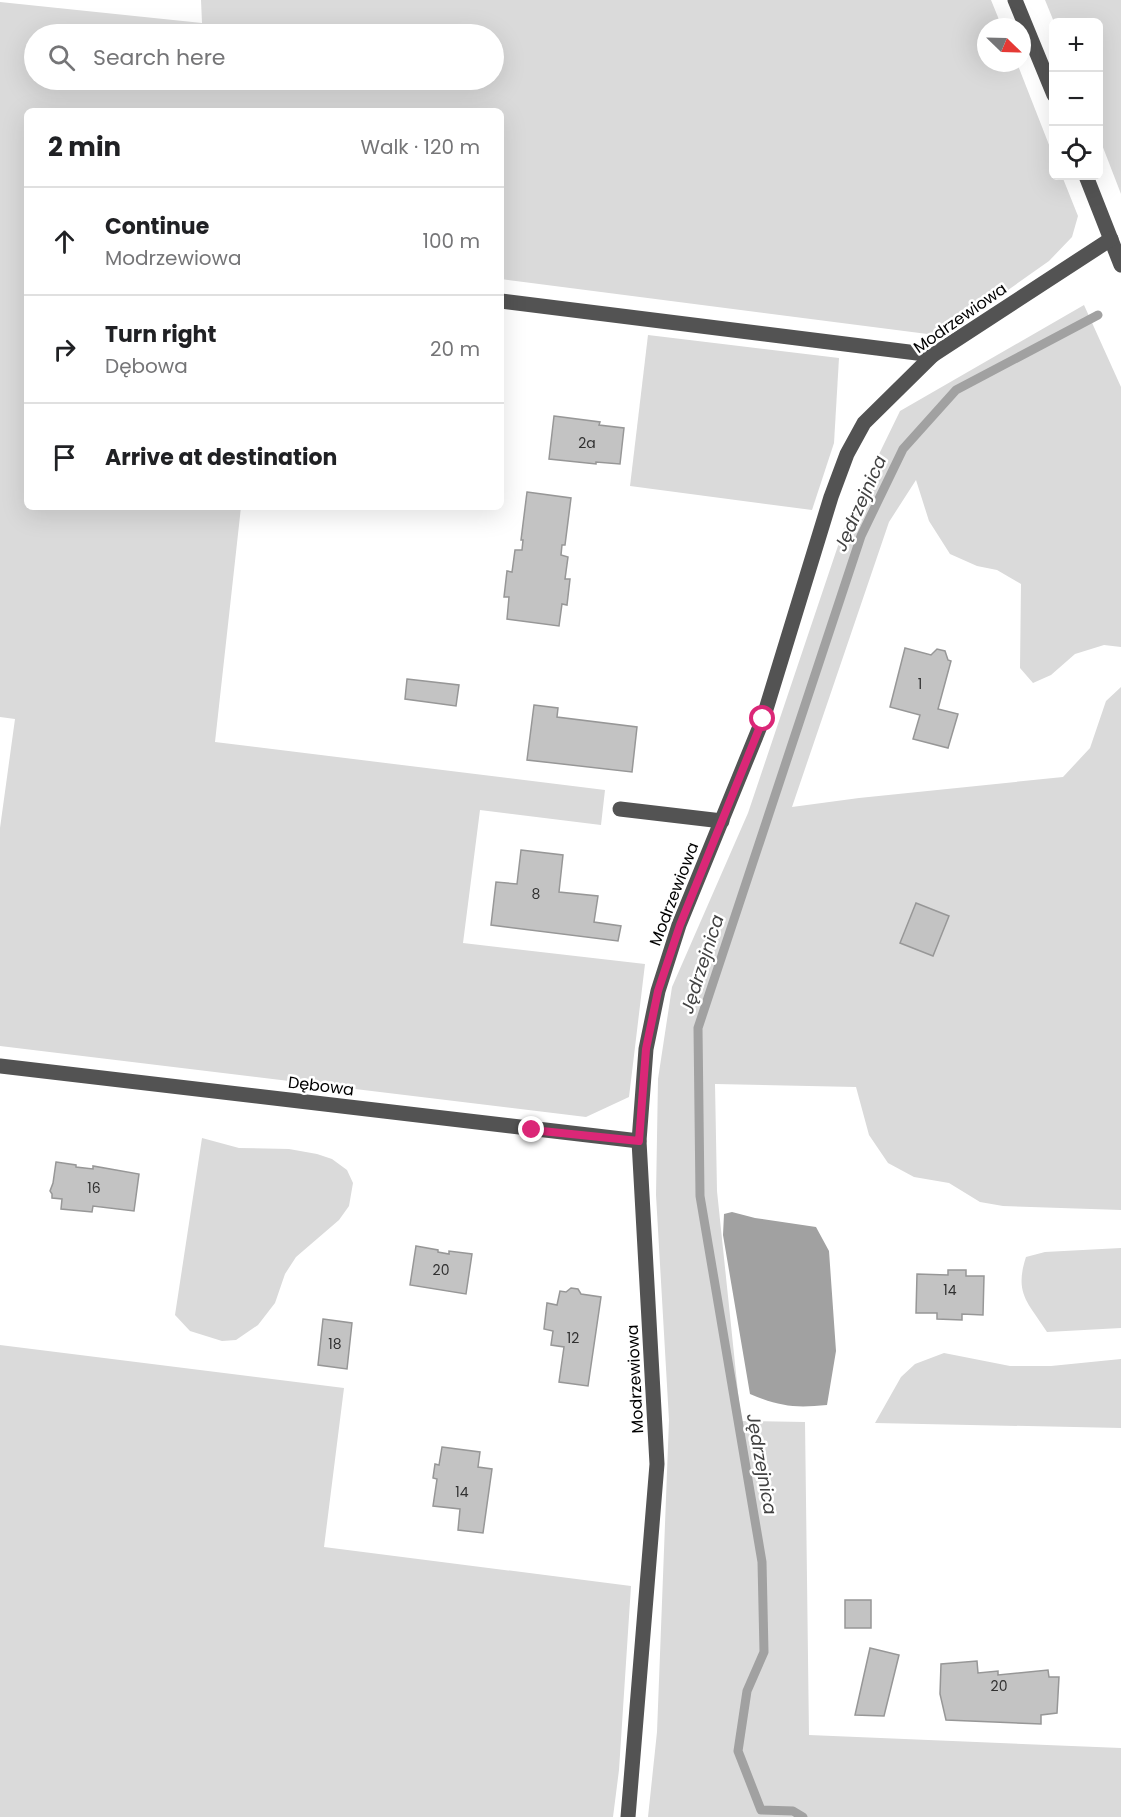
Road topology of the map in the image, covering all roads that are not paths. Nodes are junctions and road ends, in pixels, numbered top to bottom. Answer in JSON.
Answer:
{"nodes":[{"id":1,"x":1015,"y":0,"type":"edge"},
{"id":2,"x":1049,"y":85,"type":"edge"},
{"id":3,"x":1088,"y":180,"type":"edge"},
{"id":4,"x":1111,"y":239,"type":"junction"},
{"id":5,"x":1121,"y":265,"type":"edge"},
{"id":6,"x":504,"y":301,"type":"edge"},
{"id":7,"x":933,"y":355,"type":"junction"},
{"id":8,"x":620,"y":809,"type":"dead end"},
{"id":9,"x":722,"y":821,"type":"junction"},
{"id":10,"x":0,"y":1066,"type":"edge"},
{"id":11,"x":639,"y":1141,"type":"junction"},
{"id":12,"x":628,"y":1817,"type":"edge"}],
"edges":[{"from":1,"to":2,"type":"street"},
{"from":3,"to":4,"type":"street"},
{"from":4,"to":5,"type":"street"},
{"from":4,"to":7,"type":"street","name":"Modrzewiowa"},
{"from":6,"to":7,"type":"street"},
{"from":7,"to":9,"type":"street","name":"Modrzewiowa"},
{"from":8,"to":9,"type":"street"},
{"from":9,"to":11,"type":"street","name":"Modrzewiowa"},
{"from":10,"to":11,"type":"street","name":"Dębowa"},
{"from":11,"to":12,"type":"street","name":"Modrzewiowa"}]}
